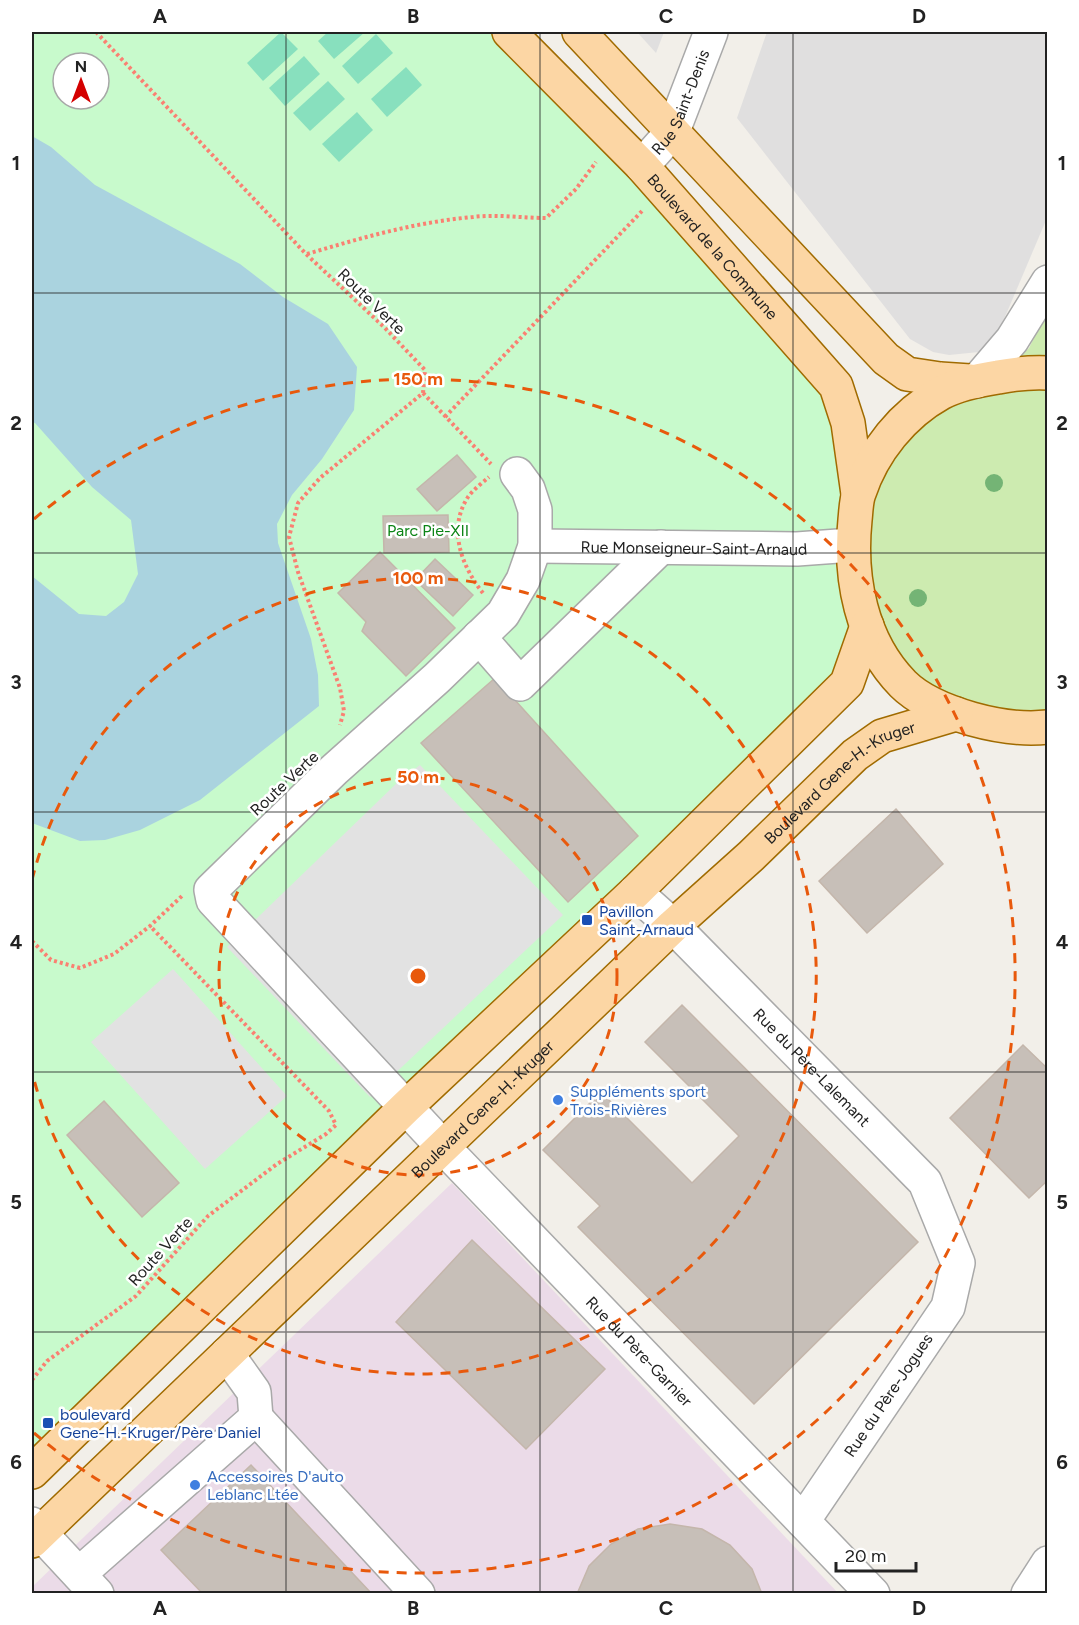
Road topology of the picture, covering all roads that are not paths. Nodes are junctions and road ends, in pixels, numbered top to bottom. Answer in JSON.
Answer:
{"nodes":[{"id":1,"x":509,"y":32,"type":"edge"},
{"id":2,"x":579,"y":32,"type":"edge"},
{"id":3,"x":711,"y":32,"type":"edge"},
{"id":4,"x":673,"y":131,"type":"junction"},
{"id":5,"x":642,"y":166,"type":"junction"},
{"id":6,"x":1047,"y":282,"type":"edge"},
{"id":7,"x":1047,"y":373,"type":"edge"},
{"id":8,"x":977,"y":381,"type":"junction"},
{"id":9,"x":517,"y":474,"type":"dead end"},
{"id":10,"x":858,"y":494,"type":"junction"},
{"id":11,"x":852,"y":545,"type":"junction"},
{"id":12,"x":535,"y":546,"type":"junction"},
{"id":13,"x":661,"y":547,"type":"junction"},
{"id":14,"x":867,"y":627,"type":"junction"},
{"id":15,"x":479,"y":637,"type":"junction"},
{"id":16,"x":956,"y":714,"type":"junction"},
{"id":17,"x":1047,"y":727,"type":"edge"},
{"id":18,"x":634,"y":892,"type":"junction"},
{"id":19,"x":673,"y":926,"type":"junction"},
{"id":20,"x":406,"y":1107,"type":"junction"},
{"id":21,"x":443,"y":1147,"type":"junction"},
{"id":22,"x":958,"y":1263,"type":"joint"},
{"id":23,"x":227,"y":1354,"type":"junction"},
{"id":24,"x":256,"y":1418,"type":"junction"},
{"id":25,"x":32,"y":1472,"type":"edge"},
{"id":26,"x":803,"y":1521,"type":"junction"},
{"id":27,"x":34,"y":1532,"type":"edge"},
{"id":28,"x":1047,"y":1563,"type":"edge"},
{"id":29,"x":88,"y":1584,"type":"edge"},
{"id":30,"x":418,"y":1593,"type":"edge"},
{"id":31,"x":873,"y":1593,"type":"edge"},
{"id":32,"x":1028,"y":1593,"type":"edge"}],
"edges":[{"from":1,"to":5,"type":"main road","name":"Boulevard de la Commune"},
{"from":2,"to":4,"type":"main road"},
{"from":3,"to":4,"type":"street","name":"Rue Saint-Denis"},
{"from":4,"to":5,"type":"street","name":"Rue Saint-Denis"},
{"from":4,"to":8,"type":"main road"},
{"from":5,"to":10,"type":"main road","name":"Boulevard de la Commune"},
{"from":6,"to":8,"type":"street"},
{"from":7,"to":8,"type":"main road"},
{"from":8,"to":10,"type":"main road"},
{"from":9,"to":12,"type":"street"},
{"from":10,"to":11,"type":"main road"},
{"from":11,"to":13,"type":"street","name":"Rue Monseigneur-Saint-Arnaud"},
{"from":11,"to":14,"type":"main road"},
{"from":12,"to":13,"type":"street","name":"Rue Monseigneur-Saint-Arnaud"},
{"from":12,"to":15,"type":"street"},
{"from":13,"to":15,"type":"street"},
{"from":14,"to":16,"type":"main road"},
{"from":14,"to":18,"type":"main road"},
{"from":15,"to":20,"type":"street","name":"Rue du Père-Garnier"},
{"from":16,"to":17,"type":"main road"},
{"from":16,"to":19,"type":"main road","name":"Boulevard Gene-H.-Kruger"},
{"from":18,"to":19,"type":"street","name":"Rue du Père-Lalemant"},
{"from":18,"to":20,"type":"main road"},
{"from":19,"to":21,"type":"main road","name":"Boulevard Gene-H.-Kruger"},
{"from":19,"to":22,"type":"street","name":"Rue du Père-Lalemant"},
{"from":20,"to":21,"type":"street","name":"Rue du Père-Garnier"},
{"from":20,"to":25,"type":"main road"},
{"from":21,"to":23,"type":"main road","name":"Boulevard Gene-H.-Kruger"},
{"from":21,"to":26,"type":"street","name":"Rue du Père-Garnier"},
{"from":22,"to":26,"type":"street","name":"Rue du Père-Jogues"},
{"from":23,"to":24,"type":"street"},
{"from":23,"to":27,"type":"main road","name":"Boulevard Gene-H.-Kruger"},
{"from":24,"to":29,"type":"street"},
{"from":24,"to":30,"type":"street"},
{"from":26,"to":31,"type":"street","name":"Rue du Père-Garnier"},
{"from":27,"to":29,"type":"street"},
{"from":28,"to":32,"type":"street"}]}
